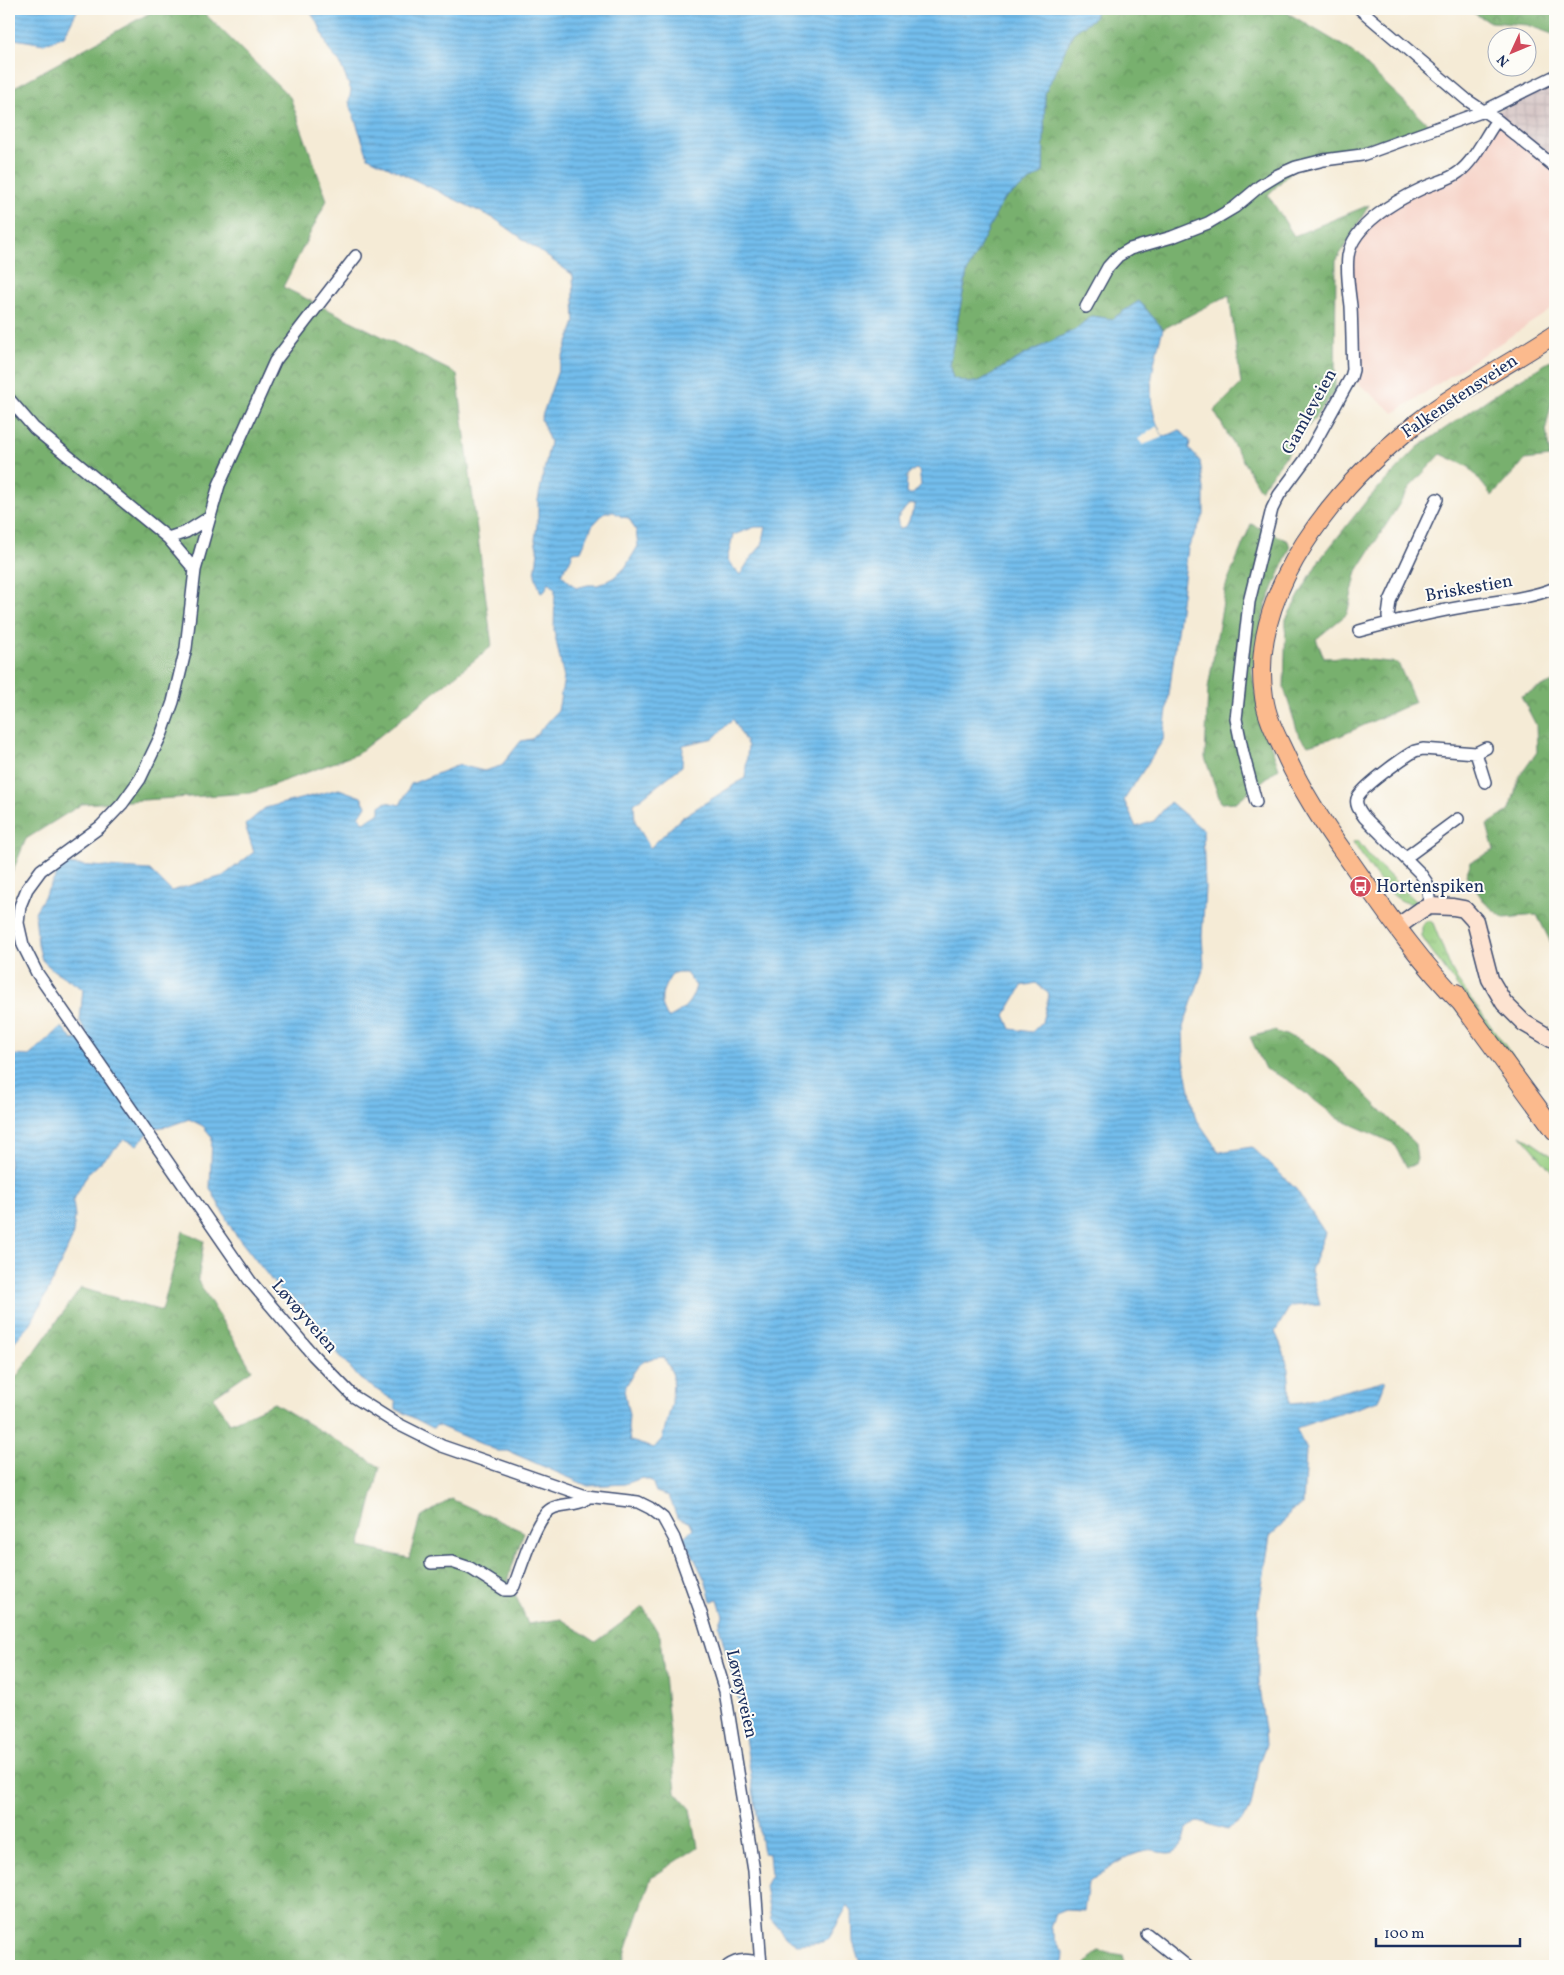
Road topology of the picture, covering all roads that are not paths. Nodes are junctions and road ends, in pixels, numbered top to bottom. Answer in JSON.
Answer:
{"nodes":[{"id":1,"x":1360,"y":9,"type":"edge"},
{"id":2,"x":1555,"y":76,"type":"edge"},
{"id":3,"x":1484,"y":111,"type":"junction"},
{"id":4,"x":1497,"y":120,"type":"junction"},
{"id":5,"x":1555,"y":167,"type":"edge"},
{"id":6,"x":356,"y":256,"type":"dead end"},
{"id":7,"x":1086,"y":307,"type":"dead end"},
{"id":8,"x":1555,"y":334,"type":"edge"},
{"id":9,"x":9,"y":399,"type":"edge"},
{"id":10,"x":1437,"y":499,"type":"dead end"},
{"id":11,"x":210,"y":517,"type":"junction"},
{"id":12,"x":168,"y":538,"type":"junction"},
{"id":13,"x":195,"y":570,"type":"junction"},
{"id":14,"x":1555,"y":588,"type":"edge"},
{"id":15,"x":1389,"y":622,"type":"junction"},
{"id":16,"x":1359,"y":631,"type":"dead end"},
{"id":17,"x":1486,"y":782,"type":"dead end"},
{"id":18,"x":1256,"y":802,"type":"dead end"},
{"id":19,"x":1458,"y":820,"type":"dead end"},
{"id":20,"x":1405,"y":858,"type":"junction"},
{"id":21,"x":1430,"y":906,"type":"junction"},
{"id":22,"x":1401,"y":924,"type":"junction"},
{"id":23,"x":1555,"y":1041,"type":"edge"},
{"id":24,"x":1555,"y":1131,"type":"edge"},
{"id":25,"x":586,"y":1496,"type":"junction"},
{"id":26,"x":431,"y":1563,"type":"dead end"},
{"id":27,"x":1147,"y":1934,"type":"dead end"},
{"id":28,"x":761,"y":1965,"type":"edge"},
{"id":29,"x":728,"y":1966,"type":"edge"},
{"id":30,"x":1187,"y":1966,"type":"edge"}],
"edges":[{"from":1,"to":3,"type":"street"},
{"from":2,"to":3,"type":"street"},
{"from":3,"to":4,"type":"street"},
{"from":3,"to":7,"type":"street"},
{"from":4,"to":5,"type":"street"},
{"from":4,"to":18,"type":"street","name":"Gamleveien"},
{"from":6,"to":11,"type":"street","name":"Løvøyveien"},
{"from":8,"to":22,"type":"main road","name":"Falkenstensveien"},
{"from":9,"to":12,"type":"street"},
{"from":10,"to":15,"type":"street","name":"Briskestien"},
{"from":11,"to":12,"type":"street"},
{"from":11,"to":13,"type":"street","name":"Løvøyveien"},
{"from":12,"to":13,"type":"street"},
{"from":13,"to":25,"type":"street","name":"Løvøyveien"},
{"from":14,"to":15,"type":"street","name":"Briskestien"},
{"from":15,"to":16,"type":"street","name":"Briskestien"},
{"from":17,"to":20,"type":"street"},
{"from":19,"to":20,"type":"street"},
{"from":20,"to":21,"type":"street"},
{"from":21,"to":22,"type":"street"},
{"from":21,"to":23,"type":"street"},
{"from":22,"to":24,"type":"main road","name":"Falkenstensveien"},
{"from":25,"to":26,"type":"street"},
{"from":25,"to":28,"type":"street","name":"Løvøyveien"},
{"from":27,"to":30,"type":"street"},
{"from":28,"to":29,"type":"street"}]}
